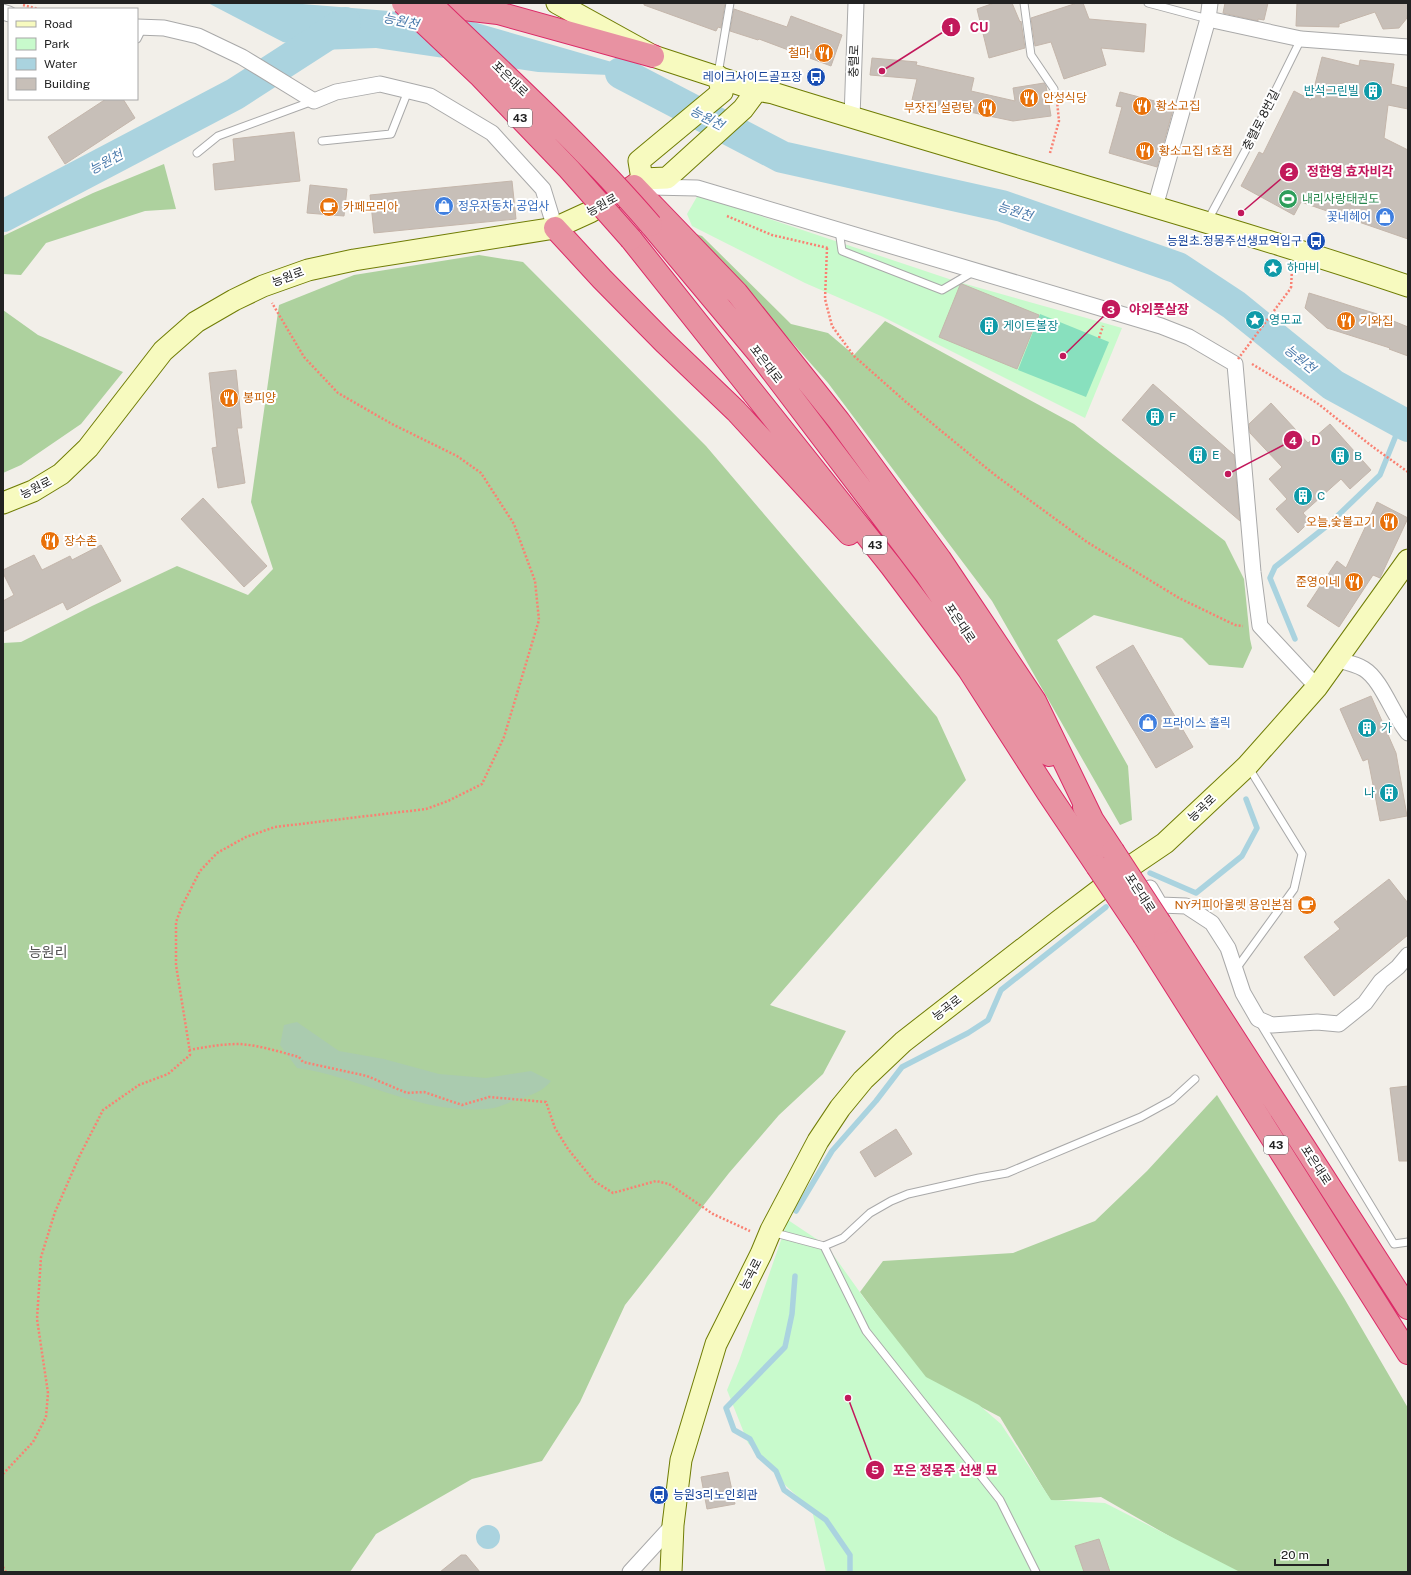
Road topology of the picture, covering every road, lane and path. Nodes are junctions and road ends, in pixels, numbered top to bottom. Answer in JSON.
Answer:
{"nodes":[{"id":1,"x":403,"y":3,"type":"edge"},
{"id":2,"x":416,"y":3,"type":"edge"},
{"id":3,"x":430,"y":3,"type":"edge"},
{"id":4,"x":557,"y":3,"type":"edge"},
{"id":5,"x":730,"y":3,"type":"edge"},
{"id":6,"x":856,"y":3,"type":"edge"},
{"id":7,"x":1024,"y":3,"type":"edge"},
{"id":8,"x":1148,"y":3,"type":"edge"},
{"id":9,"x":1210,"y":3,"type":"edge"},
{"id":10,"x":1208,"y":19,"type":"junction"},
{"id":11,"x":139,"y":31,"type":"edge"},
{"id":12,"x":1301,"y":39,"type":"junction"},
{"id":13,"x":1408,"y":47,"type":"edge"},
{"id":14,"x":653,"y":56,"type":"junction"},
{"id":15,"x":720,"y":84,"type":"junction"},
{"id":16,"x":1054,"y":89,"type":"joint"},
{"id":17,"x":757,"y":90,"type":"junction"},
{"id":18,"x":408,"y":91,"type":"junction"},
{"id":19,"x":313,"y":100,"type":"junction"},
{"id":20,"x":852,"y":118,"type":"junction"},
{"id":21,"x":322,"y":141,"type":"dead end"},
{"id":22,"x":197,"y":153,"type":"dead end"},
{"id":23,"x":1050,"y":154,"type":"dead end"},
{"id":24,"x":638,"y":175,"type":"junction"},
{"id":25,"x":1155,"y":207,"type":"junction"},
{"id":26,"x":724,"y":214,"type":"dead end"},
{"id":27,"x":1207,"y":222,"type":"junction"},
{"id":28,"x":555,"y":228,"type":"junction"},
{"id":29,"x":840,"y":230,"type":"junction"},
{"id":30,"x":827,"y":248,"type":"junction"},
{"id":31,"x":842,"y":251,"type":"junction"},
{"id":32,"x":1292,"y":265,"type":"dead end"},
{"id":33,"x":975,"y":270,"type":"junction"},
{"id":34,"x":263,"y":286,"type":"junction"},
{"id":35,"x":1408,"y":286,"type":"edge"},
{"id":36,"x":1238,"y":359,"type":"dead end"},
{"id":37,"x":1378,"y":450,"type":"dead end"},
{"id":38,"x":1408,"y":472,"type":"edge"},
{"id":39,"x":3,"y":503,"type":"edge"},
{"id":40,"x":1408,"y":560,"type":"edge"},
{"id":41,"x":1260,"y":626,"type":"junction"},
{"id":42,"x":1337,"y":660,"type":"junction"},
{"id":43,"x":1317,"y":687,"type":"junction"},
{"id":44,"x":1408,"y":733,"type":"edge"},
{"id":45,"x":1248,"y":766,"type":"junction"},
{"id":46,"x":1048,"y":793,"type":"junction"},
{"id":47,"x":1092,"y":819,"type":"junction"},
{"id":48,"x":1134,"y":864,"type":"junction"},
{"id":49,"x":1152,"y":930,"type":"junction"},
{"id":50,"x":1408,"y":955,"type":"edge"},
{"id":51,"x":1235,"y":970,"type":"junction"},
{"id":52,"x":1258,"y":1019,"type":"junction"},
{"id":53,"x":190,"y":1050,"type":"junction"},
{"id":54,"x":1195,"y":1079,"type":"dead end"},
{"id":55,"x":761,"y":1231,"type":"junction"},
{"id":56,"x":1408,"y":1242,"type":"edge"},
{"id":57,"x":824,"y":1246,"type":"junction"},
{"id":58,"x":1408,"y":1308,"type":"edge"},
{"id":59,"x":1408,"y":1353,"type":"edge"},
{"id":60,"x":3,"y":1474,"type":"edge"},
{"id":61,"x":673,"y":1525,"type":"junction"},
{"id":62,"x":3,"y":1567,"type":"edge"},
{"id":63,"x":6,"y":1572,"type":"edge"},
{"id":64,"x":630,"y":1572,"type":"edge"},
{"id":65,"x":672,"y":1572,"type":"edge"},
{"id":66,"x":1036,"y":1572,"type":"edge"}],
"edges":[{"from":1,"to":46,"type":"highway","name":"포은대로","number":"43","bridge":true},
{"from":2,"to":14,"type":"highway"},
{"from":3,"to":47,"type":"highway","name":"포은대로","number":"43","bridge":true},
{"from":4,"to":14,"type":"street"},
{"from":5,"to":15,"type":"lane"},
{"from":6,"to":20,"type":"street","name":"충렬로"},
{"from":7,"to":16,"type":"lane"},
{"from":8,"to":10,"type":"lane"},
{"from":9,"to":10,"type":"street"},
{"from":10,"to":12,"type":"street"},
{"from":10,"to":25,"type":"street"},
{"from":11,"to":19,"type":"street"},
{"from":12,"to":13,"type":"street"},
{"from":12,"to":27,"type":"lane","name":"충렬로 8번길"},
{"from":14,"to":15,"type":"street"},
{"from":15,"to":17,"type":"street"},
{"from":15,"to":24,"type":"street"},
{"from":16,"to":23,"type":"path"},
{"from":17,"to":20,"type":"street"},
{"from":17,"to":24,"type":"street","name":"능원로"},
{"from":18,"to":19,"type":"street"},
{"from":18,"to":21,"type":"lane"},
{"from":18,"to":28,"type":"street"},
{"from":19,"to":22,"type":"lane"},
{"from":20,"to":25,"type":"street"},
{"from":24,"to":28,"type":"street","name":"능원로"},
{"from":24,"to":29,"type":"street"},
{"from":24,"to":47,"type":"highway"},
{"from":25,"to":27,"type":"street"},
{"from":26,"to":30,"type":"path"},
{"from":27,"to":35,"type":"street"},
{"from":28,"to":34,"type":"street","name":"능원로"},
{"from":28,"to":46,"type":"highway"},
{"from":29,"to":31,"type":"lane"},
{"from":29,"to":33,"type":"street"},
{"from":30,"to":31,"type":"path"},
{"from":30,"to":41,"type":"path"},
{"from":31,"to":33,"type":"lane"},
{"from":32,"to":36,"type":"path","bridge":true},
{"from":33,"to":41,"type":"street"},
{"from":34,"to":39,"type":"street","name":"능원로"},
{"from":34,"to":53,"type":"path"},
{"from":37,"to":38,"type":"path"},
{"from":40,"to":42,"type":"street","name":"능곡로"},
{"from":41,"to":43,"type":"street"},
{"from":42,"to":43,"type":"street","name":"능곡로"},
{"from":42,"to":44,"type":"street"},
{"from":43,"to":45,"type":"street","name":"능곡로"},
{"from":45,"to":48,"type":"street","name":"능곡로"},
{"from":45,"to":51,"type":"lane"},
{"from":46,"to":49,"type":"highway","name":"포은대로","number":"43","bridge":true},
{"from":47,"to":49,"type":"highway","name":"포은대로","number":"43","bridge":true},
{"from":48,"to":51,"type":"street"},
{"from":48,"to":55,"type":"street","name":"능곡로"},
{"from":49,"to":58,"type":"highway","name":"포은대로","number":"43"},
{"from":49,"to":59,"type":"highway","name":"포은대로","number":"43"},
{"from":50,"to":52,"type":"street"},
{"from":51,"to":52,"type":"street"},
{"from":52,"to":56,"type":"lane"},
{"from":53,"to":55,"type":"path"},
{"from":53,"to":60,"type":"path"},
{"from":54,"to":57,"type":"lane"},
{"from":55,"to":57,"type":"lane"},
{"from":55,"to":61,"type":"street","name":"능곡로"},
{"from":57,"to":66,"type":"lane"},
{"from":61,"to":64,"type":"street"},
{"from":61,"to":65,"type":"street","name":"능곡로"},
{"from":62,"to":63,"type":"path"}]}
